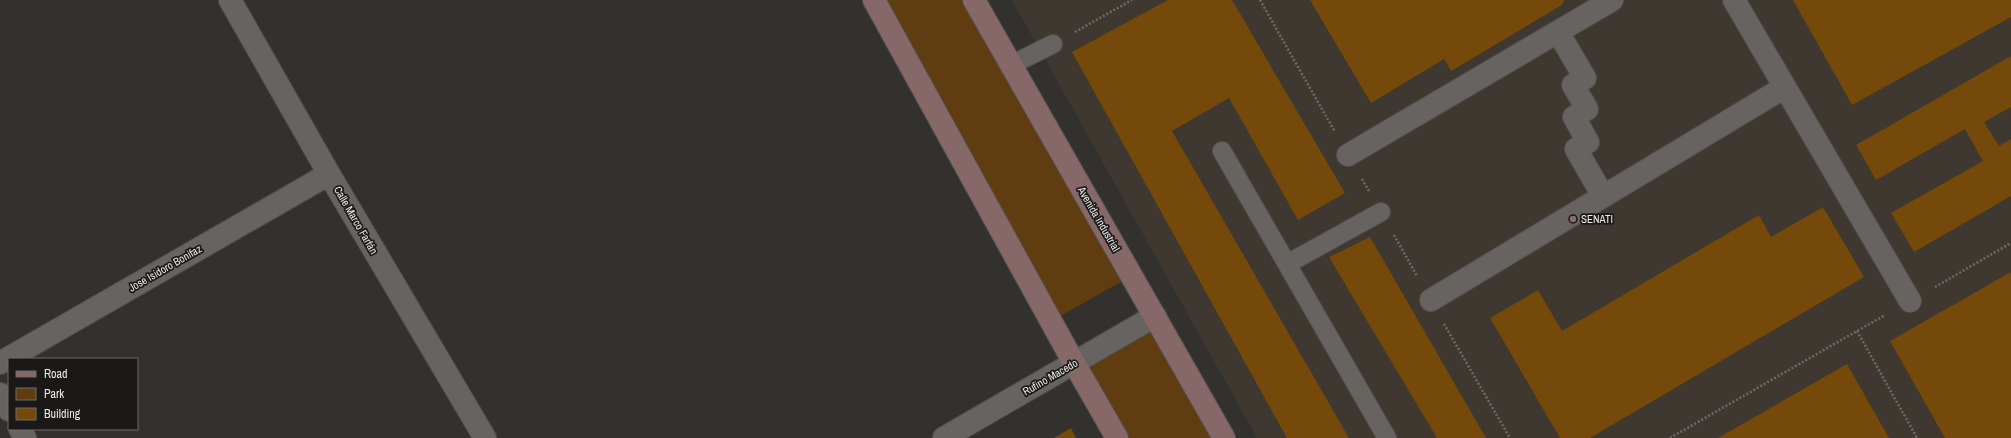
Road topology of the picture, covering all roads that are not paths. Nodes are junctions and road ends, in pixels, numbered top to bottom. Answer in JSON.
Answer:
{"nodes":[{"id":1,"x":230,"y":0,"type":"edge"},
{"id":2,"x":874,"y":0,"type":"edge"},
{"id":3,"x":974,"y":0,"type":"edge"},
{"id":4,"x":1612,"y":0,"type":"edge"},
{"id":5,"x":1734,"y":0,"type":"edge"},
{"id":6,"x":1558,"y":32,"type":"junction"},
{"id":7,"x":1053,"y":44,"type":"road end"},
{"id":8,"x":1011,"y":65,"type":"junction"},
{"id":9,"x":1785,"y":87,"type":"junction"},
{"id":10,"x":1222,"y":151,"type":"dead end"},
{"id":11,"x":1348,"y":155,"type":"dead end"},
{"id":12,"x":329,"y":174,"type":"junction"},
{"id":13,"x":1603,"y":196,"type":"junction"},
{"id":14,"x":1381,"y":212,"type":"dead end"},
{"id":15,"x":1288,"y":264,"type":"junction"},
{"id":16,"x":1431,"y":300,"type":"dead end"},
{"id":17,"x":1910,"y":301,"type":"road end"},
{"id":18,"x":1155,"y":316,"type":"junction"},
{"id":19,"x":9,"y":358,"type":"edge"},
{"id":20,"x":1074,"y":363,"type":"junction"},
{"id":21,"x":0,"y":394,"type":"edge"},
{"id":22,"x":8,"y":408,"type":"edge"},
{"id":23,"x":484,"y":438,"type":"edge"},
{"id":24,"x":944,"y":438,"type":"edge"},
{"id":25,"x":1118,"y":438,"type":"edge"},
{"id":26,"x":1224,"y":438,"type":"edge"},
{"id":27,"x":1387,"y":438,"type":"edge"}],
"edges":[{"from":1,"to":12,"type":"street","name":"Calle Marco Farfán"},
{"from":2,"to":20,"type":"main road"},
{"from":3,"to":8,"type":"main road","name":"Avenida Industrial"},
{"from":4,"to":6,"type":"street"},
{"from":5,"to":9,"type":"street"},
{"from":6,"to":11,"type":"street"},
{"from":6,"to":13,"type":"street"},
{"from":7,"to":8,"type":"lane"},
{"from":8,"to":18,"type":"main road","name":"Avenida Industrial"},
{"from":9,"to":13,"type":"street"},
{"from":9,"to":17,"type":"street"},
{"from":10,"to":15,"type":"lane"},
{"from":12,"to":19,"type":"street","name":"Jose Isidoro Bonifaz"},
{"from":12,"to":23,"type":"street","name":"Calle Marco Farfán"},
{"from":13,"to":16,"type":"street"},
{"from":14,"to":15,"type":"lane"},
{"from":15,"to":27,"type":"lane"},
{"from":18,"to":20,"type":"street","name":"Rufino Macedo"},
{"from":18,"to":26,"type":"main road","name":"Avenida Industrial"},
{"from":20,"to":24,"type":"street","name":"Rufino Macedo"},
{"from":20,"to":25,"type":"main road"},
{"from":21,"to":22,"type":"street"}]}
